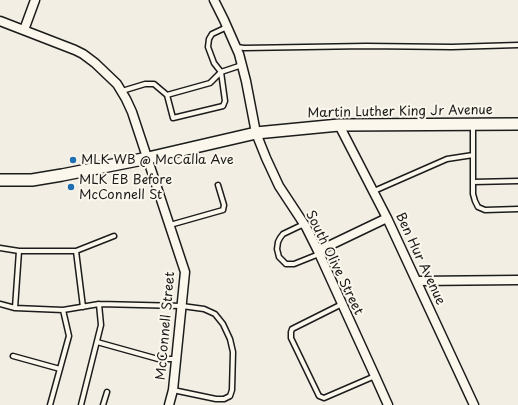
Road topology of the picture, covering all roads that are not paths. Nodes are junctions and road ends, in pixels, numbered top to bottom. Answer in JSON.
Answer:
{"nodes":[{"id":1,"x":35,"y":0,"type":"edge"},
{"id":2,"x":214,"y":0,"type":"edge"},
{"id":3,"x":0,"y":21,"type":"edge"},
{"id":4,"x":227,"y":27,"type":"junction"},
{"id":5,"x":24,"y":30,"type":"junction"},
{"id":6,"x":518,"y":45,"type":"edge"},
{"id":7,"x":235,"y":46,"type":"junction"},
{"id":8,"x":242,"y":65,"type":"junction"},
{"id":9,"x":221,"y":72,"type":"junction"},
{"id":10,"x":122,"y":91,"type":"junction"},
{"id":11,"x":166,"y":95,"type":"junction"},
{"id":12,"x":473,"y":124,"type":"junction"},
{"id":13,"x":518,"y":124,"type":"edge"},
{"id":14,"x":339,"y":125,"type":"junction"},
{"id":15,"x":256,"y":133,"type":"junction"},
{"id":16,"x":474,"y":155,"type":"junction"},
{"id":17,"x":148,"y":158,"type":"junction"},
{"id":18,"x":0,"y":180,"type":"edge"},
{"id":19,"x":518,"y":181,"type":"edge"},
{"id":20,"x":473,"y":182,"type":"junction"},
{"id":21,"x":218,"y":185,"type":"dead end"},
{"id":22,"x":374,"y":191,"type":"junction"},
{"id":23,"x":518,"y":209,"type":"edge"},
{"id":24,"x":387,"y":218,"type":"junction"},
{"id":25,"x":304,"y":224,"type":"junction"},
{"id":26,"x":170,"y":225,"type":"junction"},
{"id":27,"x":114,"y":236,"type":"dead end"},
{"id":28,"x":0,"y":248,"type":"edge"},
{"id":29,"x":19,"y":251,"type":"junction"},
{"id":30,"x":76,"y":251,"type":"junction"},
{"id":31,"x":318,"y":252,"type":"junction"},
{"id":32,"x":518,"y":280,"type":"edge"},
{"id":33,"x":417,"y":281,"type":"junction"},
{"id":34,"x":0,"y":304,"type":"edge"},
{"id":35,"x":99,"y":304,"type":"junction"},
{"id":36,"x":342,"y":304,"type":"junction"},
{"id":37,"x":182,"y":306,"type":"junction"},
{"id":38,"x":83,"y":307,"type":"junction"},
{"id":39,"x":15,"y":308,"type":"junction"},
{"id":40,"x":64,"y":310,"type":"junction"},
{"id":41,"x":97,"y":342,"type":"junction"},
{"id":42,"x":13,"y":356,"type":"dead end"},
{"id":43,"x":176,"y":359,"type":"junction"},
{"id":44,"x":60,"y":369,"type":"junction"},
{"id":45,"x":375,"y":376,"type":"junction"},
{"id":46,"x":173,"y":390,"type":"junction"},
{"id":47,"x":107,"y":392,"type":"dead end"},
{"id":48,"x":50,"y":405,"type":"edge"},
{"id":49,"x":81,"y":405,"type":"edge"},
{"id":50,"x":104,"y":405,"type":"edge"},
{"id":51,"x":169,"y":405,"type":"edge"},
{"id":52,"x":388,"y":405,"type":"edge"},
{"id":53,"x":474,"y":405,"type":"edge"}],
"edges":[{"from":1,"to":5,"type":"street"},
{"from":2,"to":4,"type":"street","name":"South Olive Street"},
{"from":3,"to":5,"type":"street","name":"McConnell Street"},
{"from":4,"to":7,"type":"street","name":"South Olive Street"},
{"from":4,"to":9,"type":"lane"},
{"from":5,"to":10,"type":"street","name":"McConnell Street"},
{"from":6,"to":7,"type":"lane"},
{"from":7,"to":8,"type":"street","name":"South Olive Street"},
{"from":8,"to":9,"type":"lane"},
{"from":8,"to":15,"type":"street","name":"South Olive Street"},
{"from":9,"to":11,"type":"lane"},
{"from":9,"to":11,"type":"lane"},
{"from":10,"to":11,"type":"lane"},
{"from":10,"to":17,"type":"street","name":"McConnell Street"},
{"from":12,"to":13,"type":"main road","name":"Martin Luther King Jr Avenue"},
{"from":12,"to":14,"type":"main road","name":"Martin Luther King Jr Avenue"},
{"from":12,"to":16,"type":"lane"},
{"from":14,"to":15,"type":"main road","name":"Martin Luther King Jr Avenue"},
{"from":14,"to":22,"type":"street","name":"Ben Hur Avenue"},
{"from":15,"to":17,"type":"main road","name":"Martin Luther King Jr Avenue"},
{"from":15,"to":25,"type":"street","name":"South Olive Street"},
{"from":16,"to":20,"type":"lane"},
{"from":16,"to":22,"type":"lane"},
{"from":17,"to":18,"type":"main road","name":"Martin Luther King Jr Avenue"},
{"from":17,"to":26,"type":"street","name":"McConnell Street"},
{"from":19,"to":20,"type":"lane"},
{"from":20,"to":23,"type":"lane"},
{"from":21,"to":26,"type":"lane"},
{"from":22,"to":24,"type":"street","name":"Ben Hur Avenue"},
{"from":24,"to":31,"type":"street"},
{"from":24,"to":33,"type":"street","name":"Ben Hur Avenue"},
{"from":25,"to":31,"type":"street","name":"South Olive Street"},
{"from":25,"to":31,"type":"lane"},
{"from":26,"to":37,"type":"street","name":"McConnell Street"},
{"from":27,"to":30,"type":"lane"},
{"from":28,"to":29,"type":"lane"},
{"from":29,"to":30,"type":"lane"},
{"from":29,"to":39,"type":"lane"},
{"from":30,"to":38,"type":"lane"},
{"from":31,"to":36,"type":"street","name":"South Olive Street"},
{"from":32,"to":33,"type":"street"},
{"from":33,"to":53,"type":"street","name":"Ben Hur Avenue"},
{"from":34,"to":39,"type":"lane"},
{"from":35,"to":37,"type":"lane"},
{"from":35,"to":38,"type":"lane"},
{"from":35,"to":41,"type":"lane"},
{"from":36,"to":45,"type":"street","name":"South Olive Street"},
{"from":36,"to":45,"type":"lane"},
{"from":37,"to":43,"type":"street","name":"McConnell Street"},
{"from":37,"to":46,"type":"lane"},
{"from":38,"to":40,"type":"lane"},
{"from":39,"to":40,"type":"lane"},
{"from":40,"to":44,"type":"lane"},
{"from":41,"to":43,"type":"lane"},
{"from":41,"to":49,"type":"lane"},
{"from":42,"to":44,"type":"lane"},
{"from":43,"to":46,"type":"street","name":"McConnell Street"},
{"from":44,"to":48,"type":"lane"},
{"from":45,"to":52,"type":"street","name":"South Olive Street"},
{"from":46,"to":51,"type":"street","name":"McConnell Street"},
{"from":47,"to":50,"type":"lane"}]}
